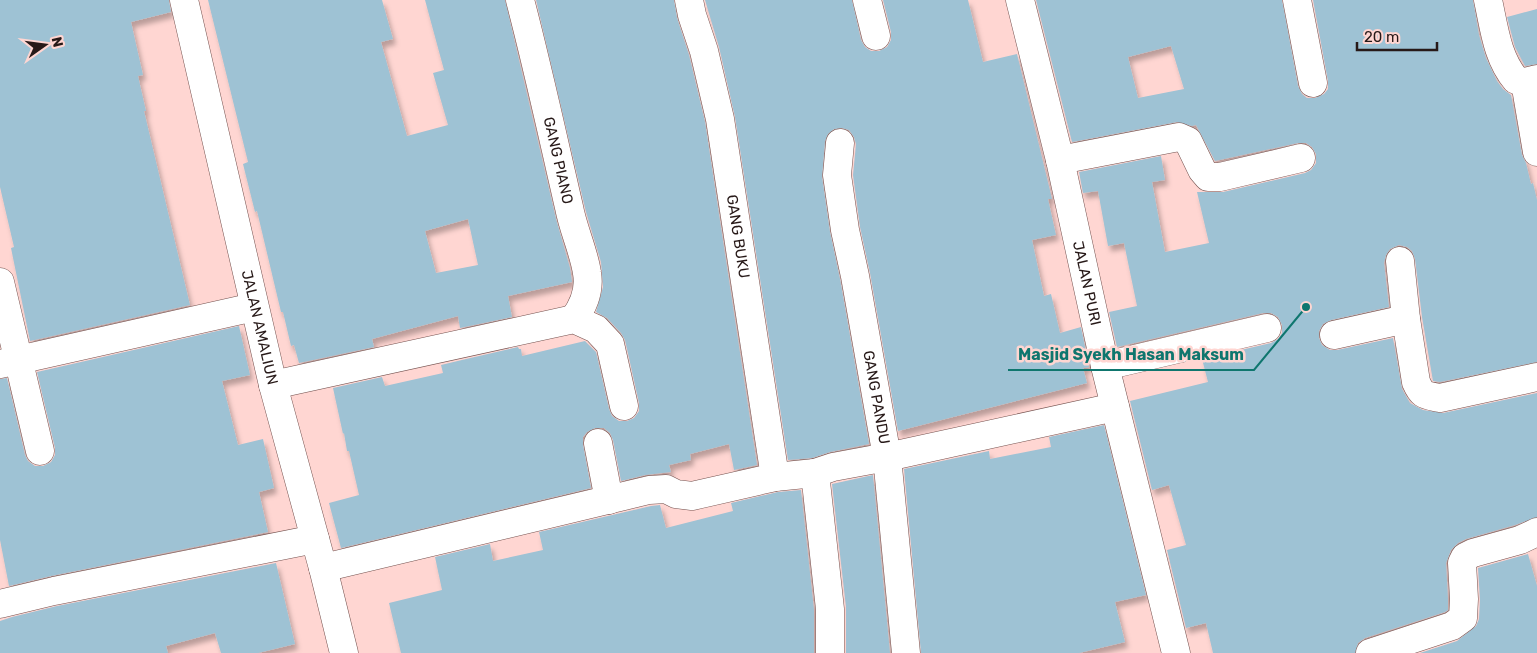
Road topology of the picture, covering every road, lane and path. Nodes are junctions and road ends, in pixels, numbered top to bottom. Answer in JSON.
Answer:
{"nodes":[{"id":1,"x":184,"y":0,"type":"edge"},
{"id":2,"x":520,"y":0,"type":"edge"},
{"id":3,"x":689,"y":0,"type":"edge"},
{"id":4,"x":867,"y":0,"type":"edge"},
{"id":5,"x":1020,"y":0,"type":"edge"},
{"id":6,"x":1297,"y":0,"type":"edge"},
{"id":7,"x":1488,"y":0,"type":"edge"},
{"id":8,"x":876,"y":36,"type":"dead end"},
{"id":9,"x":1531,"y":80,"type":"edge"},
{"id":10,"x":1313,"y":83,"type":"dead end"},
{"id":11,"x":840,"y":143,"type":"dead end"},
{"id":12,"x":1537,"y":152,"type":"edge"},
{"id":13,"x":1300,"y":158,"type":"dead end"},
{"id":14,"x":1060,"y":160,"type":"junction"},
{"id":15,"x":1400,"y":261,"type":"dead end"},
{"id":16,"x":0,"y":282,"type":"edge"},
{"id":17,"x":254,"y":307,"type":"junction"},
{"id":18,"x":574,"y":319,"type":"junction"},
{"id":19,"x":1406,"y":319,"type":"junction"},
{"id":20,"x":1266,"y":328,"type":"dead end"},
{"id":21,"x":1334,"y":334,"type":"dead end"},
{"id":22,"x":10,"y":362,"type":"edge"},
{"id":23,"x":1106,"y":366,"type":"junction"},
{"id":24,"x":1537,"y":377,"type":"edge"},
{"id":25,"x":273,"y":385,"type":"junction"},
{"id":26,"x":624,"y":406,"type":"dead end"},
{"id":27,"x":1115,"y":407,"type":"junction"},
{"id":28,"x":598,"y":443,"type":"dead end"},
{"id":29,"x":40,"y":451,"type":"dead end"},
{"id":30,"x":887,"y":457,"type":"junction"},
{"id":31,"x":815,"y":473,"type":"junction"},
{"id":32,"x":775,"y":477,"type":"junction"},
{"id":33,"x":609,"y":500,"type":"junction"},
{"id":34,"x":1537,"y":532,"type":"edge"},
{"id":35,"x":315,"y":539,"type":"junction"},
{"id":36,"x":323,"y":568,"type":"junction"},
{"id":37,"x":0,"y":604,"type":"edge"},
{"id":38,"x":1170,"y":652,"type":"edge"},
{"id":39,"x":344,"y":653,"type":"edge"},
{"id":40,"x":830,"y":653,"type":"edge"},
{"id":41,"x":906,"y":653,"type":"edge"},
{"id":42,"x":1370,"y":653,"type":"edge"}],
"edges":[{"from":1,"to":17,"type":"street","name":"JALAN AMALIUN"},
{"from":2,"to":18,"type":"street","name":"GANG PIANO"},
{"from":3,"to":32,"type":"street","name":"GANG BUKU"},
{"from":4,"to":8,"type":"street"},
{"from":5,"to":14,"type":"street","name":"JALAN PURI"},
{"from":6,"to":10,"type":"street"},
{"from":7,"to":9,"type":"street"},
{"from":9,"to":12,"type":"street"},
{"from":11,"to":30,"type":"street","name":"GANG PANDU"},
{"from":13,"to":14,"type":"street"},
{"from":14,"to":23,"type":"street","name":"JALAN PURI"},
{"from":15,"to":19,"type":"street"},
{"from":16,"to":22,"type":"street"},
{"from":17,"to":22,"type":"street"},
{"from":17,"to":25,"type":"street","name":"JALAN AMALIUN"},
{"from":18,"to":25,"type":"street"},
{"from":18,"to":26,"type":"street"},
{"from":19,"to":21,"type":"street"},
{"from":19,"to":24,"type":"street"},
{"from":20,"to":23,"type":"street"},
{"from":22,"to":29,"type":"street"},
{"from":23,"to":27,"type":"street","name":"JALAN PURI"},
{"from":25,"to":35,"type":"street","name":"JALAN AMALIUN"},
{"from":27,"to":30,"type":"street"},
{"from":27,"to":38,"type":"street","name":"JALAN PURI"},
{"from":28,"to":33,"type":"street"},
{"from":30,"to":31,"type":"street"},
{"from":30,"to":41,"type":"street","name":"GANG PANDU"},
{"from":31,"to":32,"type":"street"},
{"from":31,"to":40,"type":"street"},
{"from":32,"to":33,"type":"street"},
{"from":33,"to":36,"type":"street"},
{"from":34,"to":42,"type":"street"},
{"from":35,"to":36,"type":"street","name":"JALAN AMALIUN"},
{"from":35,"to":37,"type":"street"},
{"from":36,"to":39,"type":"street","name":"JALAN AMALIUN"}]}
